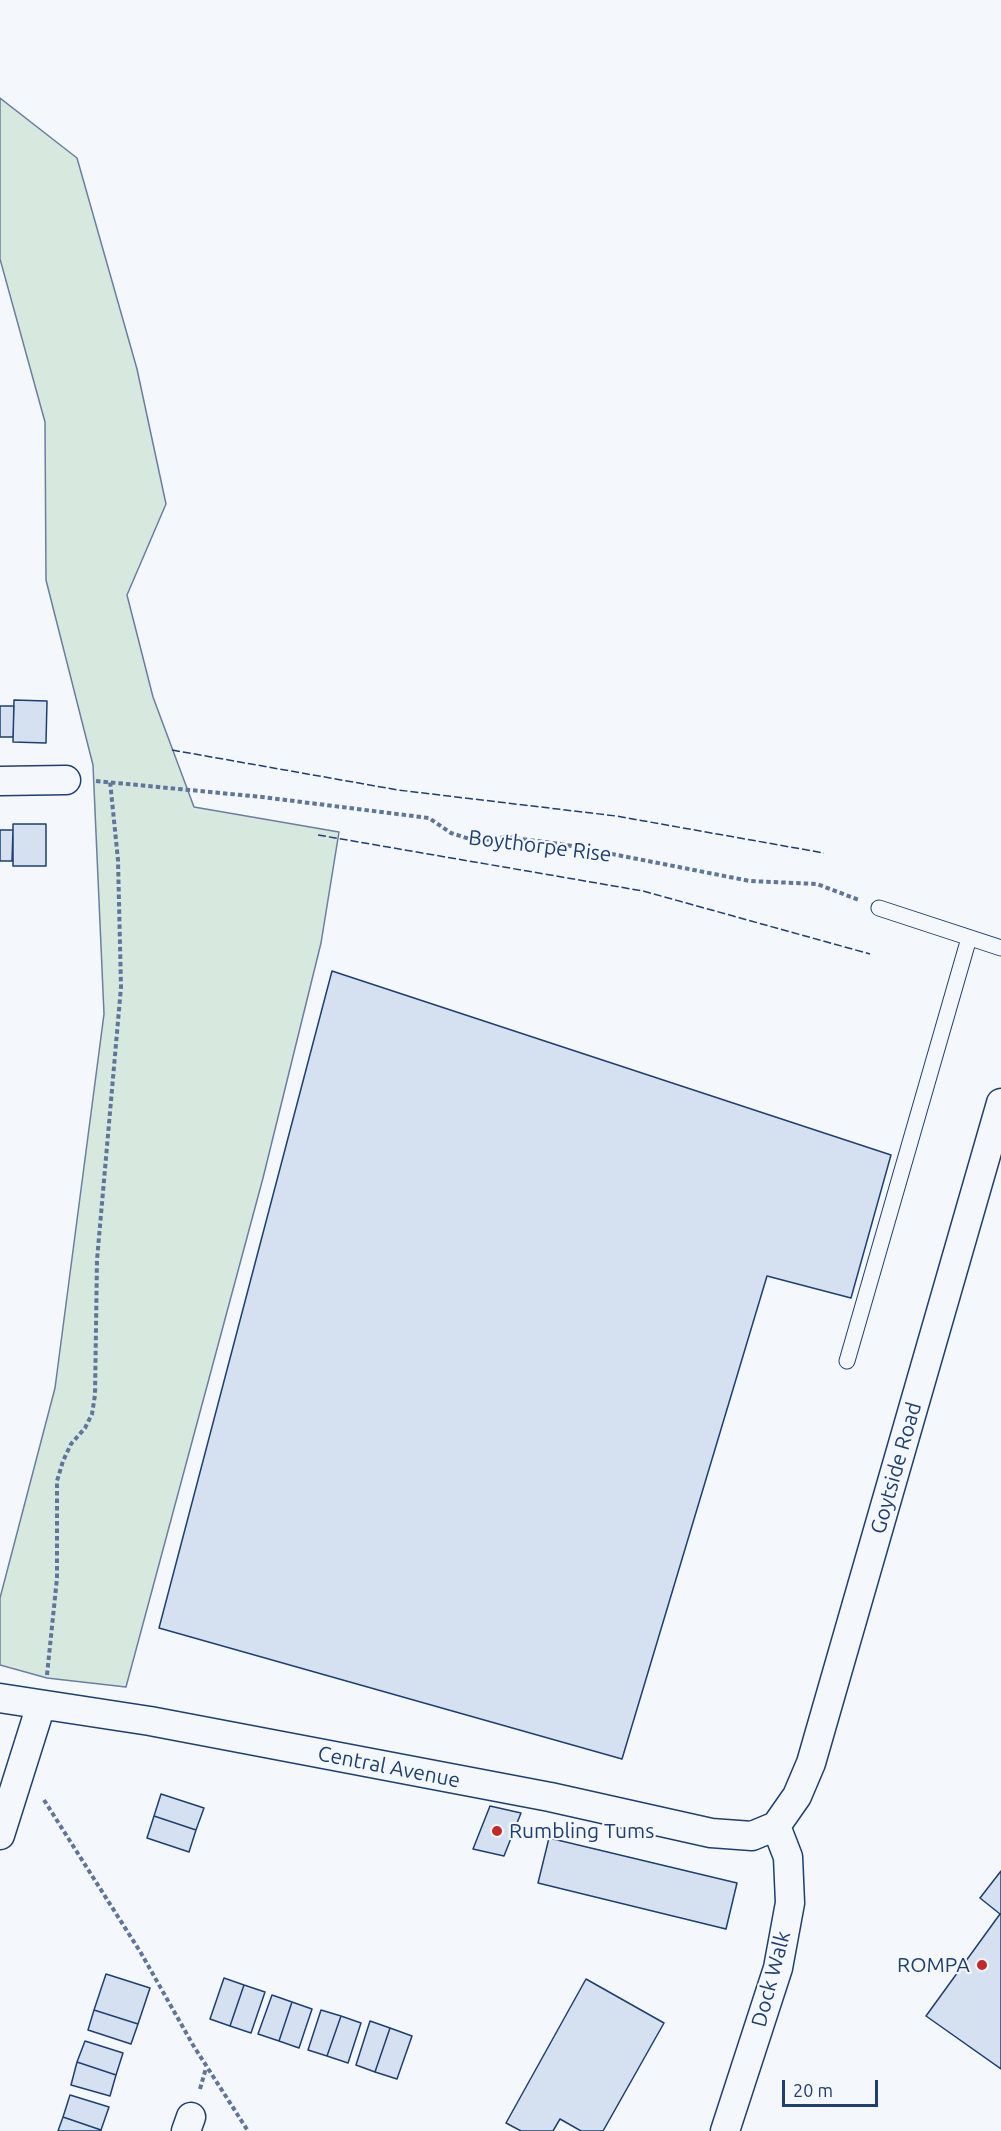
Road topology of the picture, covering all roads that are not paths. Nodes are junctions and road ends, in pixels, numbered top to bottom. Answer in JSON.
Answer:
{"nodes":[{"id":1,"x":66,"y":780,"type":"road end"},
{"id":2,"x":0,"y":781,"type":"edge"},
{"id":3,"x":879,"y":908,"type":"road end"},
{"id":4,"x":969,"y":938,"type":"junction"},
{"id":5,"x":1001,"y":948,"type":"edge"},
{"id":6,"x":1001,"y":1103,"type":"edge"},
{"id":7,"x":847,"y":1361,"type":"dead end"},
{"id":8,"x":0,"y":1698,"type":"edge"},
{"id":9,"x":41,"y":1705,"type":"junction"},
{"id":10,"x":776,"y":1826,"type":"junction"},
{"id":11,"x":0,"y":1835,"type":"edge"},
{"id":12,"x":725,"y":2131,"type":"edge"}],
"edges":[{"from":1,"to":2,"type":"street"},
{"from":3,"to":4,"type":"lane"},
{"from":4,"to":5,"type":"lane"},
{"from":4,"to":7,"type":"lane"},
{"from":6,"to":10,"type":"street","name":"Goytside Road"},
{"from":8,"to":9,"type":"street","name":"Central Avenue"},
{"from":9,"to":10,"type":"street","name":"Central Avenue"},
{"from":9,"to":11,"type":"street"},
{"from":10,"to":12,"type":"street","name":"Dock Walk"}]}
